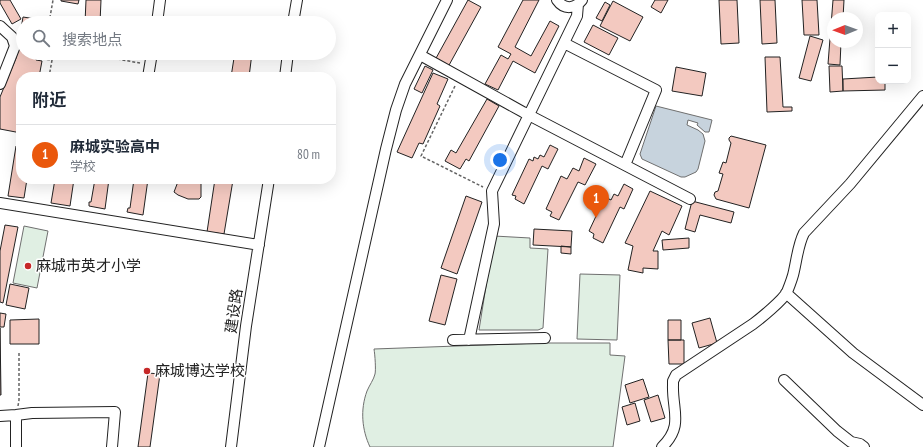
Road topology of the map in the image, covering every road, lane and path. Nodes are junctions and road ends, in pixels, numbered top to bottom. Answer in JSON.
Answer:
{"nodes":[{"id":1,"x":53,"y":0,"type":"edge"},
{"id":2,"x":160,"y":0,"type":"edge"},
{"id":3,"x":297,"y":0,"type":"edge"},
{"id":4,"x":447,"y":0,"type":"edge"},
{"id":5,"x":557,"y":0,"type":"edge"},
{"id":6,"x":580,"y":2,"type":"edge"},
{"id":7,"x":50,"y":16,"type":"edge"},
{"id":8,"x":158,"y":16,"type":"edge"},
{"id":9,"x":294,"y":16,"type":"edge"},
{"id":10,"x":0,"y":26,"type":"edge"},
{"id":11,"x":564,"y":43,"type":"junction"},
{"id":12,"x":420,"y":55,"type":"junction"},
{"id":13,"x":52,"y":60,"type":"edge"},
{"id":14,"x":126,"y":60,"type":"edge"},
{"id":15,"x":151,"y":60,"type":"edge"},
{"id":16,"x":287,"y":60,"type":"edge"},
{"id":17,"x":150,"y":64,"type":"junction"},
{"id":18,"x":50,"y":72,"type":"edge"},
{"id":19,"x":149,"y":72,"type":"edge"},
{"id":20,"x":286,"y":72,"type":"edge"},
{"id":21,"x":459,"y":77,"type":"junction"},
{"id":22,"x":0,"y":84,"type":"edge"},
{"id":23,"x":923,"y":96,"type":"edge"},
{"id":24,"x":529,"y":115,"type":"junction"},
{"id":25,"x":625,"y":165,"type":"junction"},
{"id":26,"x":268,"y":184,"type":"edge"},
{"id":27,"x":492,"y":191,"type":"junction"},
{"id":28,"x":690,"y":199,"type":"dead end"},
{"id":29,"x":0,"y":203,"type":"edge"},
{"id":30,"x":259,"y":246,"type":"junction"},
{"id":31,"x":786,"y":293,"type":"junction"},
{"id":32,"x":545,"y":338,"type":"dead end"},
{"id":33,"x":452,"y":340,"type":"dead end"},
{"id":34,"x":469,"y":340,"type":"junction"},
{"id":35,"x":19,"y":351,"type":"dead end"},
{"id":36,"x":784,"y":380,"type":"dead end"},
{"id":37,"x":923,"y":405,"type":"edge"},
{"id":38,"x":16,"y":415,"type":"junction"},
{"id":39,"x":0,"y":416,"type":"edge"},
{"id":40,"x":16,"y":447,"type":"edge"},
{"id":41,"x":112,"y":447,"type":"edge"},
{"id":42,"x":231,"y":447,"type":"edge"},
{"id":43,"x":319,"y":447,"type":"edge"},
{"id":44,"x":662,"y":447,"type":"edge"},
{"id":45,"x":864,"y":447,"type":"edge"}],
"edges":[{"from":1,"to":7,"type":"path"},
{"from":2,"to":8,"type":"street"},
{"from":3,"to":9,"type":"street"},
{"from":4,"to":12,"type":"street"},
{"from":5,"to":6,"type":"street"},
{"from":6,"to":11,"type":"street"},
{"from":10,"to":22,"type":"street"},
{"from":11,"to":24,"type":"street"},
{"from":11,"to":25,"type":"street"},
{"from":12,"to":21,"type":"street"},
{"from":12,"to":43,"type":"street"},
{"from":13,"to":18,"type":"path"},
{"from":14,"to":17,"type":"path"},
{"from":15,"to":17,"type":"street"},
{"from":16,"to":20,"type":"street"},
{"from":17,"to":19,"type":"street"},
{"from":21,"to":24,"type":"street"},
{"from":21,"to":27,"type":"path"},
{"from":23,"to":31,"type":"street"},
{"from":24,"to":25,"type":"street"},
{"from":24,"to":27,"type":"street"},
{"from":25,"to":28,"type":"street"},
{"from":26,"to":30,"type":"street","name":"建设路"},
{"from":27,"to":34,"type":"street"},
{"from":29,"to":30,"type":"street"},
{"from":30,"to":42,"type":"street","name":"建设路"},
{"from":31,"to":37,"type":"street"},
{"from":31,"to":44,"type":"street"},
{"from":32,"to":34,"type":"street"},
{"from":33,"to":34,"type":"street"},
{"from":35,"to":38,"type":"path"},
{"from":36,"to":45,"type":"street"},
{"from":38,"to":39,"type":"street"},
{"from":38,"to":40,"type":"street"},
{"from":38,"to":41,"type":"street"}]}
